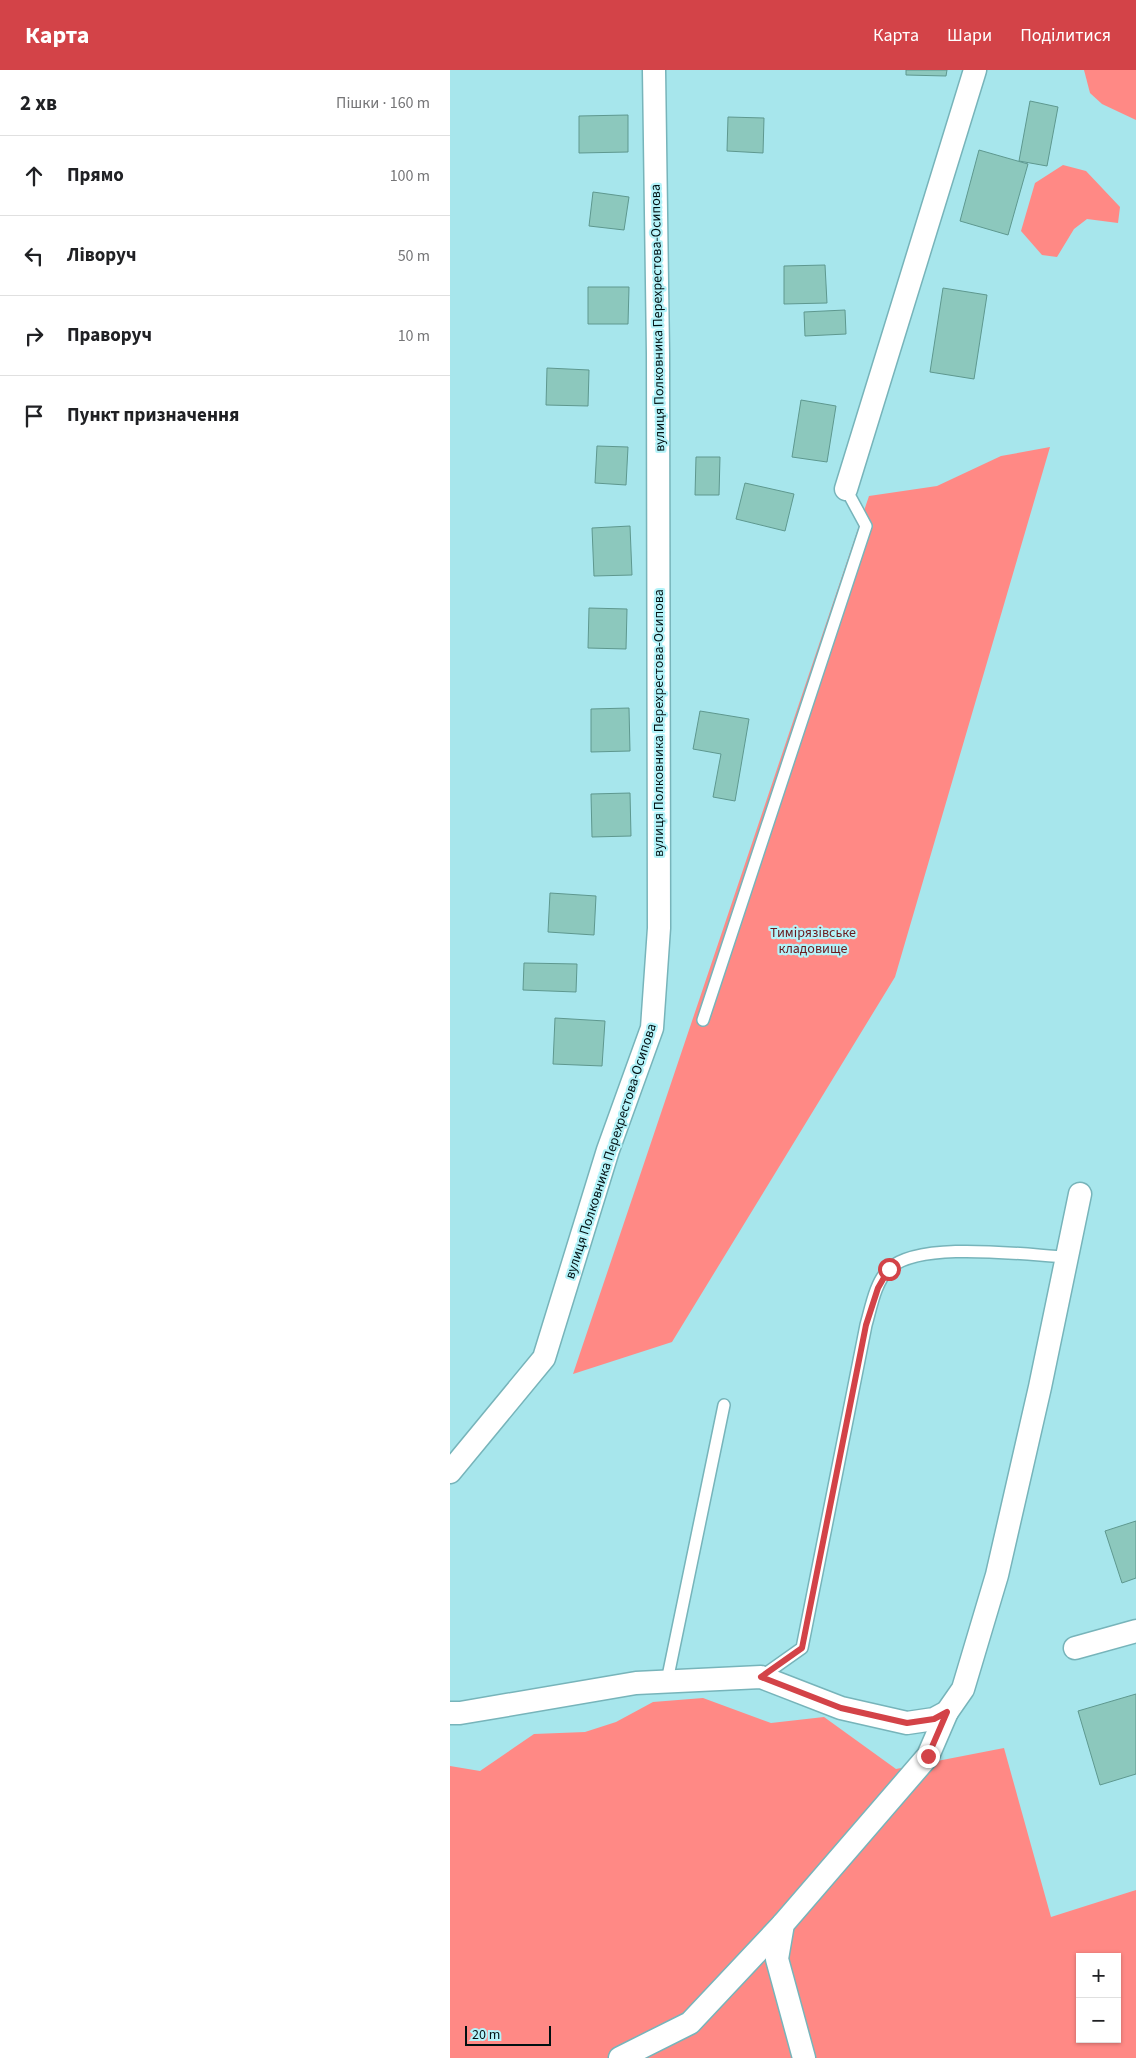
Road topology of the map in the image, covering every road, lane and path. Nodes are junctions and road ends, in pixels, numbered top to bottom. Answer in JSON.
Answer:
{"nodes":[{"id":1,"x":654,"y":70,"type":"edge"},
{"id":2,"x":975,"y":70,"type":"edge"},
{"id":3,"x":846,"y":489,"type":"joint"},
{"id":4,"x":703,"y":1020,"type":"dead end"},
{"id":5,"x":1080,"y":1194,"type":"dead end"},
{"id":6,"x":1066,"y":1256,"type":"junction"},
{"id":7,"x":724,"y":1405,"type":"dead end"},
{"id":8,"x":450,"y":1472,"type":"edge"},
{"id":9,"x":1136,"y":1631,"type":"edge"},
{"id":10,"x":1075,"y":1648,"type":"dead end"},
{"id":11,"x":761,"y":1677,"type":"junction"},
{"id":12,"x":667,"y":1681,"type":"junction"},
{"id":13,"x":947,"y":1712,"type":"junction"},
{"id":14,"x":450,"y":1713,"type":"edge"},
{"id":15,"x":783,"y":1924,"type":"junction"},
{"id":16,"x":620,"y":2058,"type":"edge"},
{"id":17,"x":804,"y":2058,"type":"edge"}],
"edges":[{"from":1,"to":8,"type":"street","name":"вулиця Полковника Перехрестова-Осипова"},
{"from":2,"to":3,"type":"street"},
{"from":3,"to":4,"type":"lane"},
{"from":5,"to":6,"type":"street"},
{"from":6,"to":11,"type":"lane"},
{"from":6,"to":13,"type":"street"},
{"from":7,"to":12,"type":"lane"},
{"from":9,"to":10,"type":"street"},
{"from":11,"to":12,"type":"street"},
{"from":11,"to":13,"type":"street"},
{"from":12,"to":14,"type":"street"},
{"from":13,"to":15,"type":"street"},
{"from":15,"to":16,"type":"street"},
{"from":15,"to":17,"type":"street"}]}
